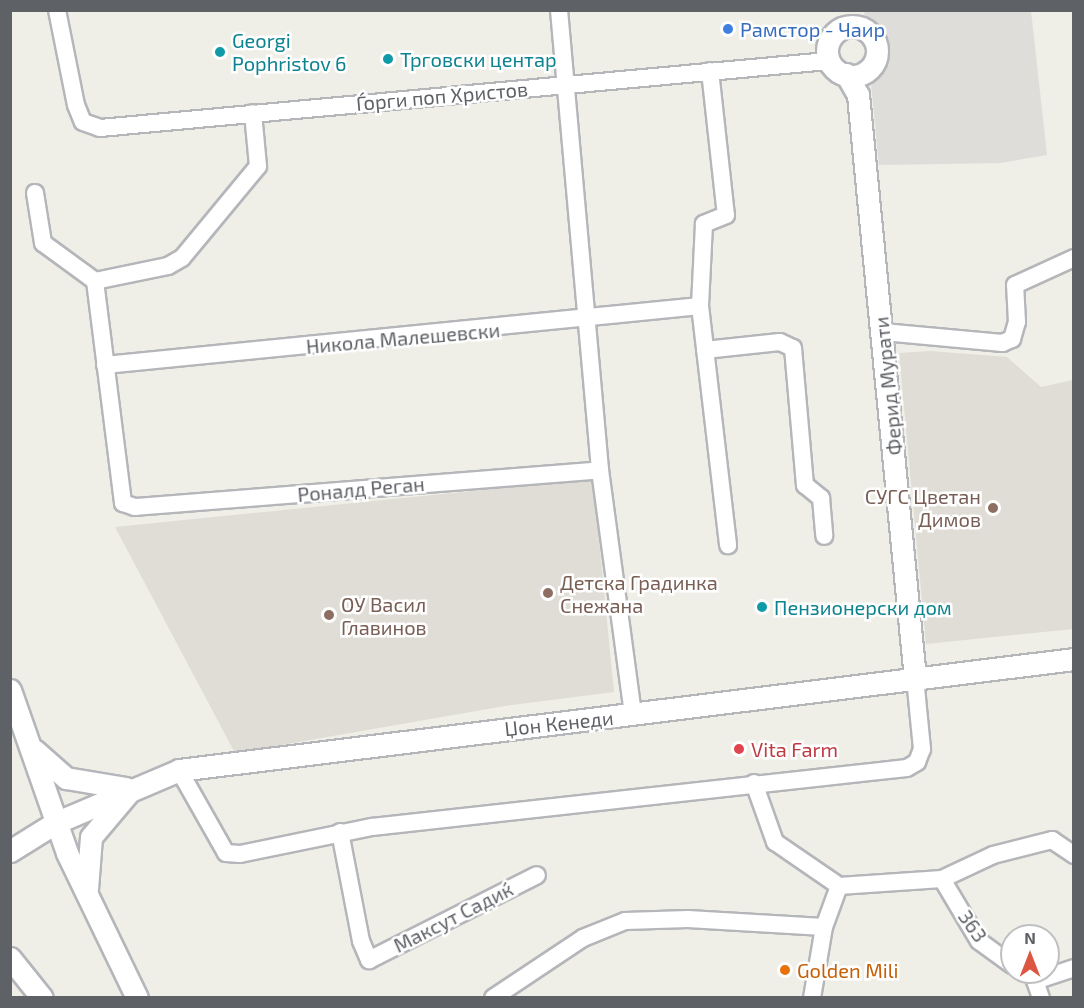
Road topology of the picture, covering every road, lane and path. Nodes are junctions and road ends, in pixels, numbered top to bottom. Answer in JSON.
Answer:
{"nodes":[{"id":1,"x":57,"y":10,"type":"edge"},
{"id":2,"x":559,"y":10,"type":"edge"},
{"id":3,"x":849,"y":19,"type":"edge"},
{"id":4,"x":827,"y":53,"type":"junction"},
{"id":5,"x":710,"y":71,"type":"junction"},
{"id":6,"x":855,"y":74,"type":"junction"},
{"id":7,"x":565,"y":84,"type":"junction"},
{"id":8,"x":253,"y":113,"type":"junction"},
{"id":9,"x":35,"y":193,"type":"dead end"},
{"id":10,"x":1074,"y":258,"type":"edge"},
{"id":11,"x":95,"y":281,"type":"junction"},
{"id":12,"x":700,"y":306,"type":"junction"},
{"id":13,"x":587,"y":321,"type":"junction"},
{"id":14,"x":883,"y":332,"type":"junction"},
{"id":15,"x":705,"y":350,"type":"junction"},
{"id":16,"x":105,"y":365,"type":"junction"},
{"id":17,"x":600,"y":470,"type":"junction"},
{"id":18,"x":825,"y":536,"type":"dead end"},
{"id":19,"x":728,"y":545,"type":"dead end"},
{"id":20,"x":1074,"y":659,"type":"edge"},
{"id":21,"x":915,"y":678,"type":"junction"},
{"id":22,"x":10,"y":690,"type":"edge"},
{"id":23,"x":633,"y":715,"type":"junction"},
{"id":24,"x":26,"y":740,"type":"junction"},
{"id":25,"x":179,"y":770,"type":"junction"},
{"id":26,"x":754,"y":783,"type":"junction"},
{"id":27,"x":132,"y":788,"type":"junction"},
{"id":28,"x":55,"y":823,"type":"junction"},
{"id":29,"x":340,"y":832,"type":"junction"},
{"id":30,"x":20,"y":836,"type":"edge"},
{"id":31,"x":10,"y":851,"type":"edge"},
{"id":32,"x":1074,"y":855,"type":"edge"},
{"id":33,"x":537,"y":875,"type":"dead end"},
{"id":34,"x":942,"y":879,"type":"junction"},
{"id":35,"x":839,"y":886,"type":"junction"},
{"id":36,"x":90,"y":908,"type":"junction"},
{"id":37,"x":825,"y":927,"type":"junction"},
{"id":38,"x":1000,"y":956,"type":"edge"},
{"id":39,"x":10,"y":958,"type":"edge"},
{"id":40,"x":1033,"y":984,"type":"edge"},
{"id":41,"x":42,"y":998,"type":"edge"},
{"id":42,"x":137,"y":998,"type":"edge"},
{"id":43,"x":493,"y":998,"type":"edge"},
{"id":44,"x":812,"y":998,"type":"edge"},
{"id":45,"x":1041,"y":998,"type":"edge"}],
"edges":[{"from":1,"to":8,"type":"street","name":"Ѓорги поп Христов"},
{"from":2,"to":7,"type":"street"},
{"from":3,"to":4,"type":"street"},
{"from":3,"to":6,"type":"street"},
{"from":4,"to":5,"type":"street","name":"Ѓорги поп Христов"},
{"from":4,"to":6,"type":"street"},
{"from":5,"to":7,"type":"street","name":"Ѓорги поп Христов"},
{"from":5,"to":12,"type":"street"},
{"from":6,"to":14,"type":"street","name":"Ферид Мурати"},
{"from":7,"to":8,"type":"street","name":"Ѓорги поп Христов"},
{"from":7,"to":13,"type":"street"},
{"from":8,"to":11,"type":"street"},
{"from":9,"to":11,"type":"street"},
{"from":10,"to":14,"type":"street"},
{"from":11,"to":16,"type":"street"},
{"from":12,"to":13,"type":"street","name":"Никола Малешевски"},
{"from":12,"to":15,"type":"street"},
{"from":13,"to":16,"type":"street","name":"Никола Малешевски"},
{"from":13,"to":17,"type":"street"},
{"from":14,"to":21,"type":"street","name":"Ферид Мурати"},
{"from":15,"to":18,"type":"street"},
{"from":15,"to":19,"type":"street"},
{"from":16,"to":17,"type":"street","name":"Роналд Реган"},
{"from":17,"to":23,"type":"street"},
{"from":20,"to":21,"type":"street","name":"Џон Кенеди"},
{"from":21,"to":23,"type":"street","name":"Џон Кенеди"},
{"from":21,"to":26,"type":"street"},
{"from":22,"to":24,"type":"street"},
{"from":23,"to":25,"type":"street","name":"Џон Кенеди"},
{"from":24,"to":27,"type":"street"},
{"from":24,"to":28,"type":"street"},
{"from":25,"to":27,"type":"street","name":"Џон Кенеди"},
{"from":25,"to":29,"type":"street"},
{"from":26,"to":29,"type":"street"},
{"from":26,"to":35,"type":"street"},
{"from":27,"to":28,"type":"street","name":"Џон Кенеди"},
{"from":27,"to":36,"type":"street"},
{"from":28,"to":30,"type":"street","name":"Џон Кенеди"},
{"from":28,"to":36,"type":"street"},
{"from":29,"to":33,"type":"street","name":"Максут Садиќ"},
{"from":30,"to":31,"type":"street","name":"Џон Кенеди"},
{"from":32,"to":34,"type":"street"},
{"from":34,"to":35,"type":"street"},
{"from":34,"to":38,"type":"street","name":"363"},
{"from":35,"to":37,"type":"street"},
{"from":36,"to":42,"type":"street"},
{"from":37,"to":43,"type":"street"},
{"from":37,"to":44,"type":"street"},
{"from":39,"to":41,"type":"street"},
{"from":40,"to":45,"type":"street"}]}
